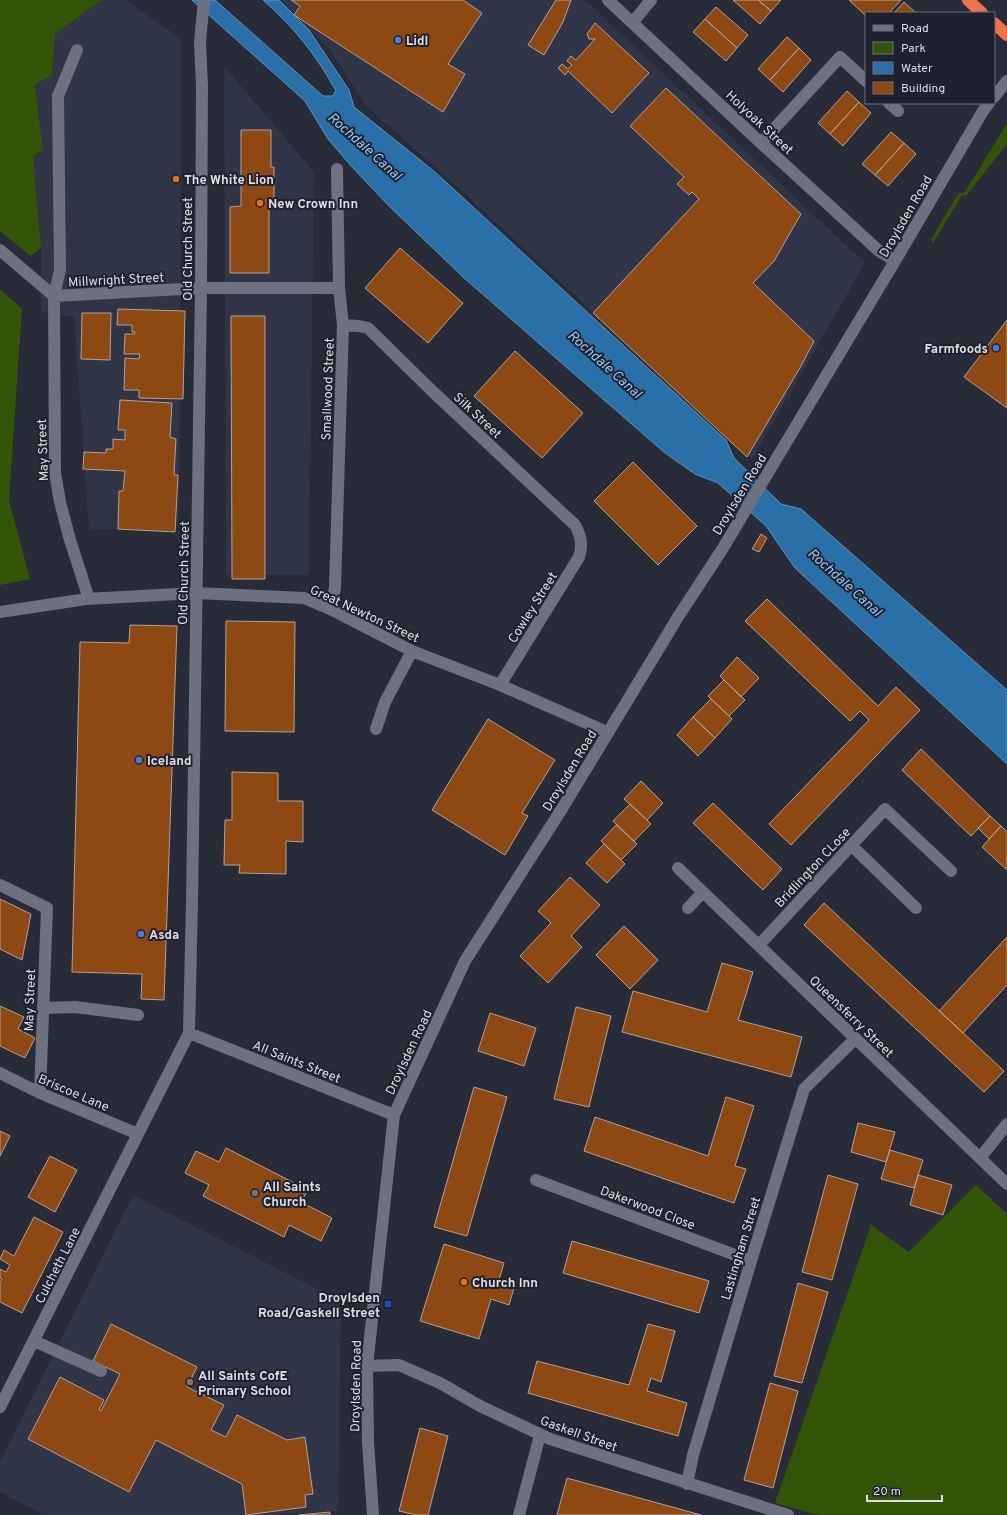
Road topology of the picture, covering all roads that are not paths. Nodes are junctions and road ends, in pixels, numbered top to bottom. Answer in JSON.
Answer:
{"nodes":[{"id":1,"x":204,"y":0,"type":"edge"},
{"id":2,"x":608,"y":0,"type":"edge"},
{"id":3,"x":651,"y":0,"type":"edge"},
{"id":4,"x":968,"y":0,"type":"edge"},
{"id":5,"x":981,"y":12,"type":"edge"},
{"id":6,"x":633,"y":22,"type":"junction"},
{"id":7,"x":995,"y":25,"type":"edge"},
{"id":8,"x":1007,"y":35,"type":"edge"},
{"id":9,"x":77,"y":50,"type":"dead end"},
{"id":10,"x":865,"y":81,"type":"edge"},
{"id":11,"x":1007,"y":81,"type":"edge"},
{"id":12,"x":995,"y":96,"type":"edge"},
{"id":13,"x":890,"y":104,"type":"edge"},
{"id":14,"x":988,"y":104,"type":"edge"},
{"id":15,"x":898,"y":111,"type":"dead end"},
{"id":16,"x":761,"y":143,"type":"junction"},
{"id":17,"x":337,"y":169,"type":"dead end"},
{"id":18,"x":0,"y":250,"type":"edge"},
{"id":19,"x":895,"y":260,"type":"junction"},
{"id":20,"x":201,"y":288,"type":"junction"},
{"id":21,"x":339,"y":288,"type":"junction"},
{"id":22,"x":54,"y":296,"type":"junction"},
{"id":23,"x":343,"y":325,"type":"junction"},
{"id":24,"x":582,"y":542,"type":"joint"},
{"id":25,"x":196,"y":593,"type":"junction"},
{"id":26,"x":89,"y":599,"type":"junction"},
{"id":27,"x":330,"y":609,"type":"junction"},
{"id":28,"x":0,"y":612,"type":"edge"},
{"id":29,"x":412,"y":651,"type":"junction"},
{"id":30,"x":500,"y":685,"type":"junction"},
{"id":31,"x":376,"y":729,"type":"dead end"},
{"id":32,"x":607,"y":732,"type":"junction"},
{"id":33,"x":852,"y":846,"type":"junction"},
{"id":34,"x":678,"y":868,"type":"dead end"},
{"id":35,"x":951,"y":870,"type":"dead end"},
{"id":36,"x":0,"y":886,"type":"edge"},
{"id":37,"x":702,"y":892,"type":"junction"},
{"id":38,"x":688,"y":908,"type":"dead end"},
{"id":39,"x":916,"y":908,"type":"dead end"},
{"id":40,"x":759,"y":945,"type":"junction"},
{"id":41,"x":43,"y":1008,"type":"junction"},
{"id":42,"x":138,"y":1015,"type":"dead end"},
{"id":43,"x":189,"y":1033,"type":"junction"},
{"id":44,"x":855,"y":1039,"type":"junction"},
{"id":45,"x":0,"y":1073,"type":"edge"},
{"id":46,"x":40,"y":1093,"type":"junction"},
{"id":47,"x":394,"y":1115,"type":"junction"},
{"id":48,"x":1007,"y":1124,"type":"edge"},
{"id":49,"x":138,"y":1134,"type":"junction"},
{"id":50,"x":980,"y":1158,"type":"junction"},
{"id":51,"x":536,"y":1180,"type":"dead end"},
{"id":52,"x":1007,"y":1184,"type":"edge"},
{"id":53,"x":751,"y":1261,"type":"junction"},
{"id":54,"x":34,"y":1341,"type":"junction"},
{"id":55,"x":367,"y":1366,"type":"junction"},
{"id":56,"x":101,"y":1371,"type":"dead end"},
{"id":57,"x":0,"y":1407,"type":"edge"},
{"id":58,"x":540,"y":1435,"type":"junction"},
{"id":59,"x":687,"y":1484,"type":"junction"},
{"id":60,"x":373,"y":1515,"type":"edge"},
{"id":61,"x":519,"y":1515,"type":"edge"},
{"id":62,"x":788,"y":1515,"type":"edge"}],
"edges":[{"from":1,"to":20,"type":"street","name":"Old Church Street"},
{"from":2,"to":6,"type":"street","name":"Holyoak Street"},
{"from":3,"to":6,"type":"street"},
{"from":4,"to":5,"type":"highway"},
{"from":6,"to":16,"type":"street","name":"Holyoak Street"},
{"from":7,"to":8,"type":"highway"},
{"from":9,"to":22,"type":"street","name":"May Street"},
{"from":10,"to":16,"type":"street"},
{"from":11,"to":12,"type":"street"},
{"from":13,"to":15,"type":"street"},
{"from":14,"to":19,"type":"street","name":"Droylsden Road"},
{"from":16,"to":19,"type":"street","name":"Holyoak Street"},
{"from":17,"to":21,"type":"street","name":"Smallwood Street"},
{"from":18,"to":22,"type":"street","name":"Millwright Street"},
{"from":19,"to":32,"type":"street","name":"Droylsden Road"},
{"from":20,"to":21,"type":"street","name":"Millwright Street"},
{"from":20,"to":22,"type":"street","name":"Millwright Street"},
{"from":20,"to":25,"type":"street","name":"Old Church Street"},
{"from":21,"to":23,"type":"street","name":"Smallwood Street"},
{"from":22,"to":26,"type":"street","name":"May Street"},
{"from":23,"to":24,"type":"street","name":"Silk Street"},
{"from":23,"to":27,"type":"street","name":"Smallwood Street"},
{"from":24,"to":30,"type":"street","name":"Cowley Street"},
{"from":25,"to":26,"type":"street","name":"Great Newton Street"},
{"from":25,"to":27,"type":"street","name":"Great Newton Street"},
{"from":25,"to":43,"type":"street","name":"Old Church Street"},
{"from":26,"to":28,"type":"street","name":"Great Newton Street"},
{"from":27,"to":29,"type":"street","name":"Great Newton Street"},
{"from":29,"to":30,"type":"street","name":"Great Newton Street"},
{"from":29,"to":31,"type":"street"},
{"from":30,"to":32,"type":"street","name":"Great Newton Street"},
{"from":32,"to":47,"type":"street","name":"Droylsden Road"},
{"from":33,"to":35,"type":"street","name":"Bridlington CLose"},
{"from":33,"to":39,"type":"street"},
{"from":33,"to":40,"type":"street","name":"Bridlington CLose"},
{"from":34,"to":37,"type":"street","name":"Queensferry Street"},
{"from":36,"to":41,"type":"street","name":"May Street"},
{"from":37,"to":38,"type":"street"},
{"from":37,"to":40,"type":"street","name":"Queensferry Street"},
{"from":40,"to":44,"type":"street","name":"Queensferry Street"},
{"from":41,"to":42,"type":"street"},
{"from":41,"to":46,"type":"street","name":"May Street"},
{"from":43,"to":47,"type":"street","name":"All Saints Street"},
{"from":43,"to":49,"type":"street","name":"Old Church Street"},
{"from":44,"to":50,"type":"street","name":"Queensferry Street"},
{"from":44,"to":53,"type":"street","name":"Lastingham Street"},
{"from":45,"to":46,"type":"street","name":"Briscoe Lane"},
{"from":46,"to":49,"type":"street","name":"Briscoe Lane"},
{"from":47,"to":55,"type":"street","name":"Droylsden Road"},
{"from":48,"to":50,"type":"street"},
{"from":49,"to":54,"type":"street","name":"Culcheth Lane"},
{"from":50,"to":52,"type":"street","name":"Queensferry Street"},
{"from":51,"to":53,"type":"street","name":"Dakerwood Close"},
{"from":53,"to":59,"type":"street","name":"Lastingham Street"},
{"from":54,"to":56,"type":"street"},
{"from":54,"to":57,"type":"street","name":"Culcheth Lane"},
{"from":55,"to":58,"type":"street","name":"Gaskell Street"},
{"from":55,"to":60,"type":"street","name":"Droylsden Road"},
{"from":58,"to":59,"type":"street","name":"Gaskell Street"},
{"from":58,"to":61,"type":"street"},
{"from":59,"to":62,"type":"street","name":"Gaskell Street"}]}
